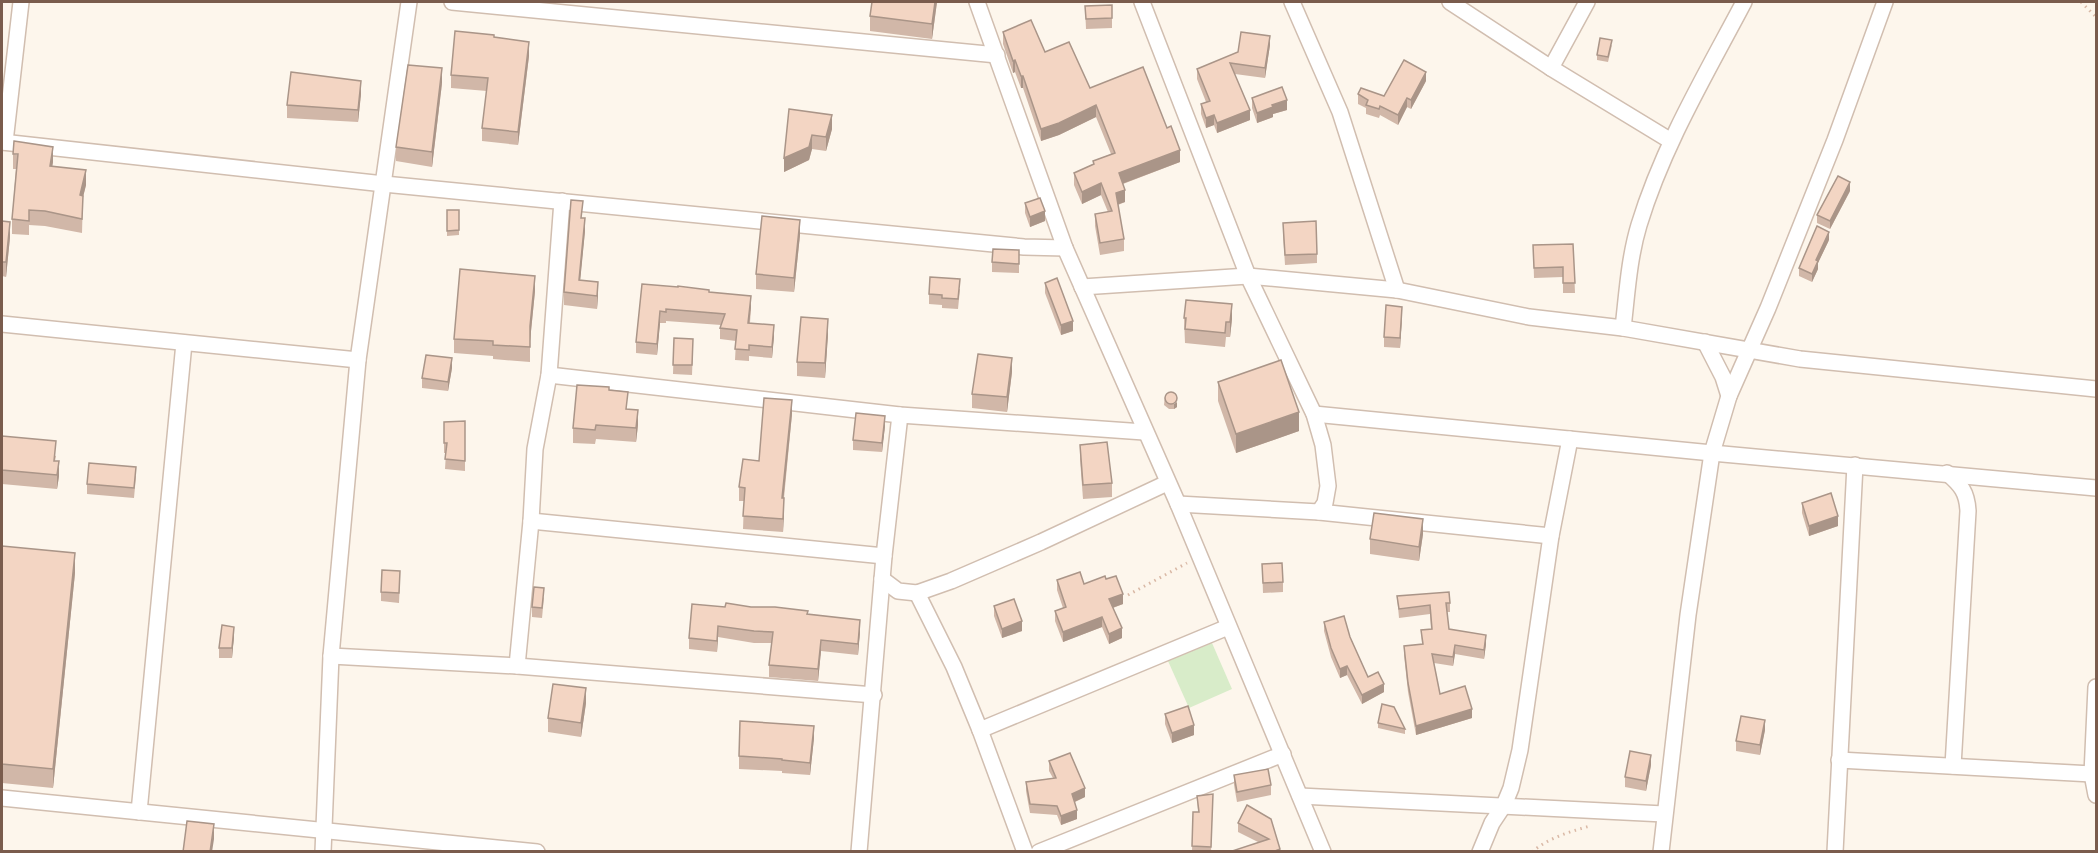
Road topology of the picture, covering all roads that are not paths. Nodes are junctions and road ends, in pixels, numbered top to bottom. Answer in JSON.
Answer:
{"nodes":[{"id":1,"x":21,"y":2,"type":"edge"},
{"id":2,"x":409,"y":2,"type":"edge"},
{"id":3,"x":452,"y":2,"type":"edge"},
{"id":4,"x":976,"y":2,"type":"edge"},
{"id":5,"x":1142,"y":2,"type":"edge"},
{"id":6,"x":1292,"y":2,"type":"edge"},
{"id":7,"x":1450,"y":2,"type":"edge"},
{"id":8,"x":1587,"y":2,"type":"edge"},
{"id":9,"x":1744,"y":2,"type":"edge"},
{"id":10,"x":1885,"y":2,"type":"edge"},
{"id":11,"x":997,"y":55,"type":"junction"},
{"id":12,"x":1551,"y":68,"type":"junction"},
{"id":13,"x":1671,"y":141,"type":"junction"},
{"id":14,"x":3,"y":142,"type":"edge"},
{"id":15,"x":384,"y":183,"type":"junction"},
{"id":16,"x":562,"y":201,"type":"junction"},
{"id":17,"x":1065,"y":248,"type":"junction"},
{"id":18,"x":1248,"y":276,"type":"junction"},
{"id":19,"x":1082,"y":287,"type":"junction"},
{"id":20,"x":1397,"y":290,"type":"junction"},
{"id":21,"x":2,"y":324,"type":"edge"},
{"id":22,"x":1623,"y":328,"type":"junction"},
{"id":23,"x":1705,"y":342,"type":"junction"},
{"id":24,"x":184,"y":343,"type":"junction"},
{"id":25,"x":1749,"y":350,"type":"junction"},
{"id":26,"x":358,"y":360,"type":"junction"},
{"id":27,"x":549,"y":375,"type":"junction"},
{"id":28,"x":2097,"y":389,"type":"edge"},
{"id":29,"x":1728,"y":396,"type":"junction"},
{"id":30,"x":1314,"y":414,"type":"junction"},
{"id":31,"x":900,"y":415,"type":"junction"},
{"id":32,"x":1144,"y":432,"type":"junction"},
{"id":33,"x":1570,"y":439,"type":"junction"},
{"id":34,"x":1712,"y":453,"type":"junction"},
{"id":35,"x":1855,"y":465,"type":"junction"},
{"id":36,"x":1947,"y":473,"type":"junction"},
{"id":37,"x":1167,"y":483,"type":"junction"},
{"id":38,"x":2097,"y":488,"type":"edge"},
{"id":39,"x":1178,"y":504,"type":"junction"},
{"id":40,"x":1319,"y":512,"type":"junction"},
{"id":41,"x":531,"y":521,"type":"junction"},
{"id":42,"x":1551,"y":536,"type":"junction"},
{"id":43,"x":884,"y":556,"type":"junction"},
{"id":44,"x":882,"y":579,"type":"junction"},
{"id":45,"x":917,"y":593,"type":"junction"},
{"id":46,"x":1228,"y":627,"type":"junction"},
{"id":47,"x":331,"y":656,"type":"junction"},
{"id":48,"x":517,"y":666,"type":"junction"},
{"id":49,"x":2097,"y":687,"type":"edge"},
{"id":50,"x":874,"y":695,"type":"junction"},
{"id":51,"x":980,"y":730,"type":"junction"},
{"id":52,"x":1283,"y":754,"type":"junction"},
{"id":53,"x":1839,"y":760,"type":"junction"},
{"id":54,"x":1953,"y":766,"type":"junction"},
{"id":55,"x":2092,"y":774,"type":"junction"},
{"id":56,"x":2097,"y":795,"type":"edge"},
{"id":57,"x":1300,"y":796,"type":"junction"},
{"id":58,"x":2,"y":798,"type":"edge"},
{"id":59,"x":1504,"y":805,"type":"junction"},
{"id":60,"x":139,"y":812,"type":"junction"},
{"id":61,"x":1664,"y":814,"type":"junction"},
{"id":62,"x":325,"y":830,"type":"junction"},
{"id":63,"x":493,"y":849,"type":"edge"},
{"id":64,"x":323,"y":852,"type":"edge"},
{"id":65,"x":537,"y":852,"type":"edge"},
{"id":66,"x":859,"y":852,"type":"edge"},
{"id":67,"x":1024,"y":852,"type":"edge"},
{"id":68,"x":1039,"y":852,"type":"edge"},
{"id":69,"x":1323,"y":852,"type":"edge"},
{"id":70,"x":1480,"y":852,"type":"edge"},
{"id":71,"x":1661,"y":852,"type":"edge"},
{"id":72,"x":1835,"y":852,"type":"edge"}],
"edges":[{"from":1,"to":14,"type":"street"},
{"from":2,"to":15,"type":"street"},
{"from":3,"to":11,"type":"street"},
{"from":4,"to":11,"type":"street"},
{"from":5,"to":18,"type":"street"},
{"from":6,"to":20,"type":"street"},
{"from":7,"to":12,"type":"street"},
{"from":8,"to":12,"type":"street"},
{"from":9,"to":13,"type":"street"},
{"from":10,"to":25,"type":"street"},
{"from":11,"to":17,"type":"street"},
{"from":12,"to":13,"type":"street"},
{"from":13,"to":22,"type":"street"},
{"from":14,"to":15,"type":"street"},
{"from":15,"to":16,"type":"street"},
{"from":15,"to":26,"type":"street"},
{"from":16,"to":17,"type":"street"},
{"from":16,"to":27,"type":"street"},
{"from":17,"to":19,"type":"street"},
{"from":18,"to":19,"type":"street"},
{"from":18,"to":20,"type":"street"},
{"from":18,"to":30,"type":"street"},
{"from":19,"to":32,"type":"street"},
{"from":20,"to":22,"type":"street"},
{"from":21,"to":24,"type":"street"},
{"from":22,"to":23,"type":"street"},
{"from":23,"to":25,"type":"street"},
{"from":23,"to":29,"type":"street"},
{"from":24,"to":26,"type":"street"},
{"from":24,"to":60,"type":"street"},
{"from":25,"to":28,"type":"street"},
{"from":25,"to":29,"type":"street"},
{"from":26,"to":47,"type":"street"},
{"from":27,"to":31,"type":"street"},
{"from":27,"to":41,"type":"street"},
{"from":29,"to":34,"type":"street"},
{"from":30,"to":33,"type":"street"},
{"from":30,"to":40,"type":"street"},
{"from":31,"to":32,"type":"street"},
{"from":31,"to":43,"type":"street"},
{"from":32,"to":37,"type":"street"},
{"from":33,"to":34,"type":"street"},
{"from":33,"to":42,"type":"street"},
{"from":34,"to":35,"type":"street"},
{"from":34,"to":61,"type":"street"},
{"from":35,"to":36,"type":"street"},
{"from":35,"to":53,"type":"street"},
{"from":36,"to":38,"type":"street"},
{"from":36,"to":54,"type":"street"},
{"from":37,"to":39,"type":"street"},
{"from":37,"to":45,"type":"street"},
{"from":39,"to":40,"type":"street"},
{"from":39,"to":46,"type":"street"},
{"from":40,"to":42,"type":"street"},
{"from":41,"to":43,"type":"street"},
{"from":41,"to":48,"type":"street"},
{"from":42,"to":59,"type":"street"},
{"from":43,"to":44,"type":"street"},
{"from":44,"to":45,"type":"street"},
{"from":44,"to":50,"type":"street"},
{"from":45,"to":51,"type":"street"},
{"from":46,"to":51,"type":"street"},
{"from":46,"to":52,"type":"street"},
{"from":47,"to":48,"type":"street"},
{"from":47,"to":62,"type":"street"},
{"from":48,"to":50,"type":"street"},
{"from":49,"to":55,"type":"street"},
{"from":50,"to":66,"type":"street"},
{"from":51,"to":67,"type":"street"},
{"from":52,"to":57,"type":"street"},
{"from":52,"to":68,"type":"street"},
{"from":53,"to":54,"type":"street"},
{"from":53,"to":72,"type":"street"},
{"from":54,"to":55,"type":"street"},
{"from":55,"to":56,"type":"street"},
{"from":57,"to":59,"type":"street"},
{"from":57,"to":69,"type":"street"},
{"from":58,"to":60,"type":"street"},
{"from":59,"to":61,"type":"street"},
{"from":59,"to":70,"type":"street"},
{"from":60,"to":62,"type":"street"},
{"from":61,"to":71,"type":"street"},
{"from":62,"to":63,"type":"street"},
{"from":62,"to":64,"type":"street"},
{"from":63,"to":65,"type":"street"}]}
